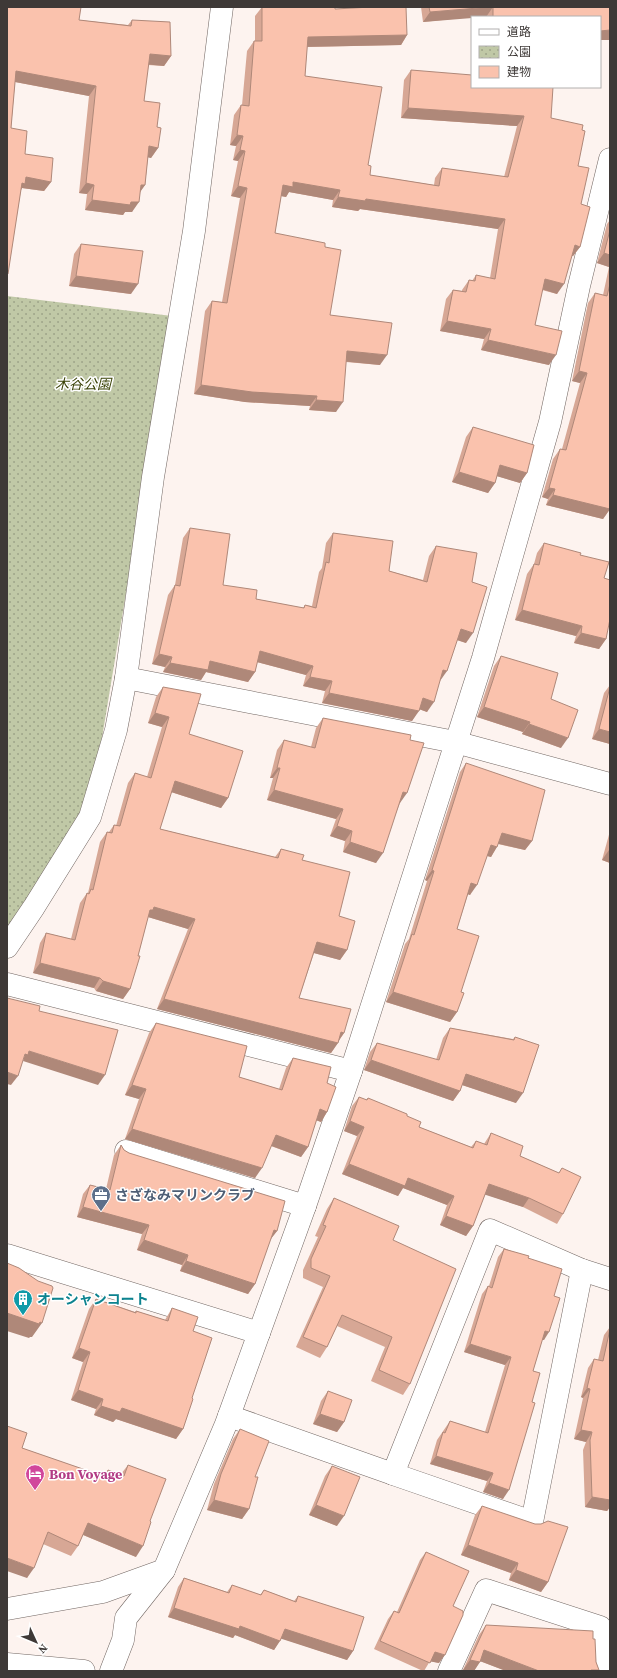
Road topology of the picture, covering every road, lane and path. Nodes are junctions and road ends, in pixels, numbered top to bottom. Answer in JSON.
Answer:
{"nodes":[{"id":1,"x":222,"y":7,"type":"edge"},
{"id":2,"x":610,"y":159,"type":"edge"},
{"id":3,"x":126,"y":678,"type":"junction"},
{"id":4,"x":455,"y":742,"type":"junction"},
{"id":5,"x":610,"y":784,"type":"edge"},
{"id":6,"x":7,"y":947,"type":"edge"},
{"id":7,"x":7,"y":984,"type":"edge"},
{"id":8,"x":351,"y":1071,"type":"junction"},
{"id":9,"x":126,"y":1151,"type":"edge"},
{"id":10,"x":306,"y":1206,"type":"junction"},
{"id":11,"x":7,"y":1255,"type":"edge"},
{"id":12,"x":582,"y":1270,"type":"junction"},
{"id":13,"x":610,"y":1279,"type":"edge"},
{"id":14,"x":259,"y":1333,"type":"junction"},
{"id":15,"x":229,"y":1416,"type":"junction"},
{"id":16,"x":393,"y":1474,"type":"junction"},
{"id":17,"x":164,"y":1570,"type":"junction"},
{"id":18,"x":103,"y":1592,"type":"junction"},
{"id":19,"x":7,"y":1608,"type":"edge"},
{"id":20,"x":126,"y":1618,"type":"junction"},
{"id":21,"x":7,"y":1664,"type":"edge"},
{"id":22,"x":84,"y":1671,"type":"edge"},
{"id":23,"x":111,"y":1671,"type":"edge"},
{"id":24,"x":449,"y":1671,"type":"edge"},
{"id":25,"x":601,"y":1671,"type":"edge"}],
"edges":[{"from":1,"to":3,"type":"street"},
{"from":2,"to":4,"type":"street"},
{"from":3,"to":4,"type":"street"},
{"from":3,"to":6,"type":"street"},
{"from":4,"to":5,"type":"street"},
{"from":4,"to":8,"type":"street"},
{"from":7,"to":8,"type":"street"},
{"from":8,"to":10,"type":"street"},
{"from":9,"to":10,"type":"street"},
{"from":10,"to":14,"type":"street"},
{"from":11,"to":14,"type":"street"},
{"from":12,"to":13,"type":"street"},
{"from":12,"to":16,"type":"street"},
{"from":12,"to":16,"type":"street"},
{"from":14,"to":15,"type":"street"},
{"from":15,"to":16,"type":"street"},
{"from":15,"to":17,"type":"street"},
{"from":17,"to":18,"type":"street"},
{"from":17,"to":20,"type":"street"},
{"from":18,"to":19,"type":"street"},
{"from":18,"to":20,"type":"street"},
{"from":20,"to":23,"type":"street"},
{"from":21,"to":22,"type":"street"},
{"from":24,"to":25,"type":"street"}]}
